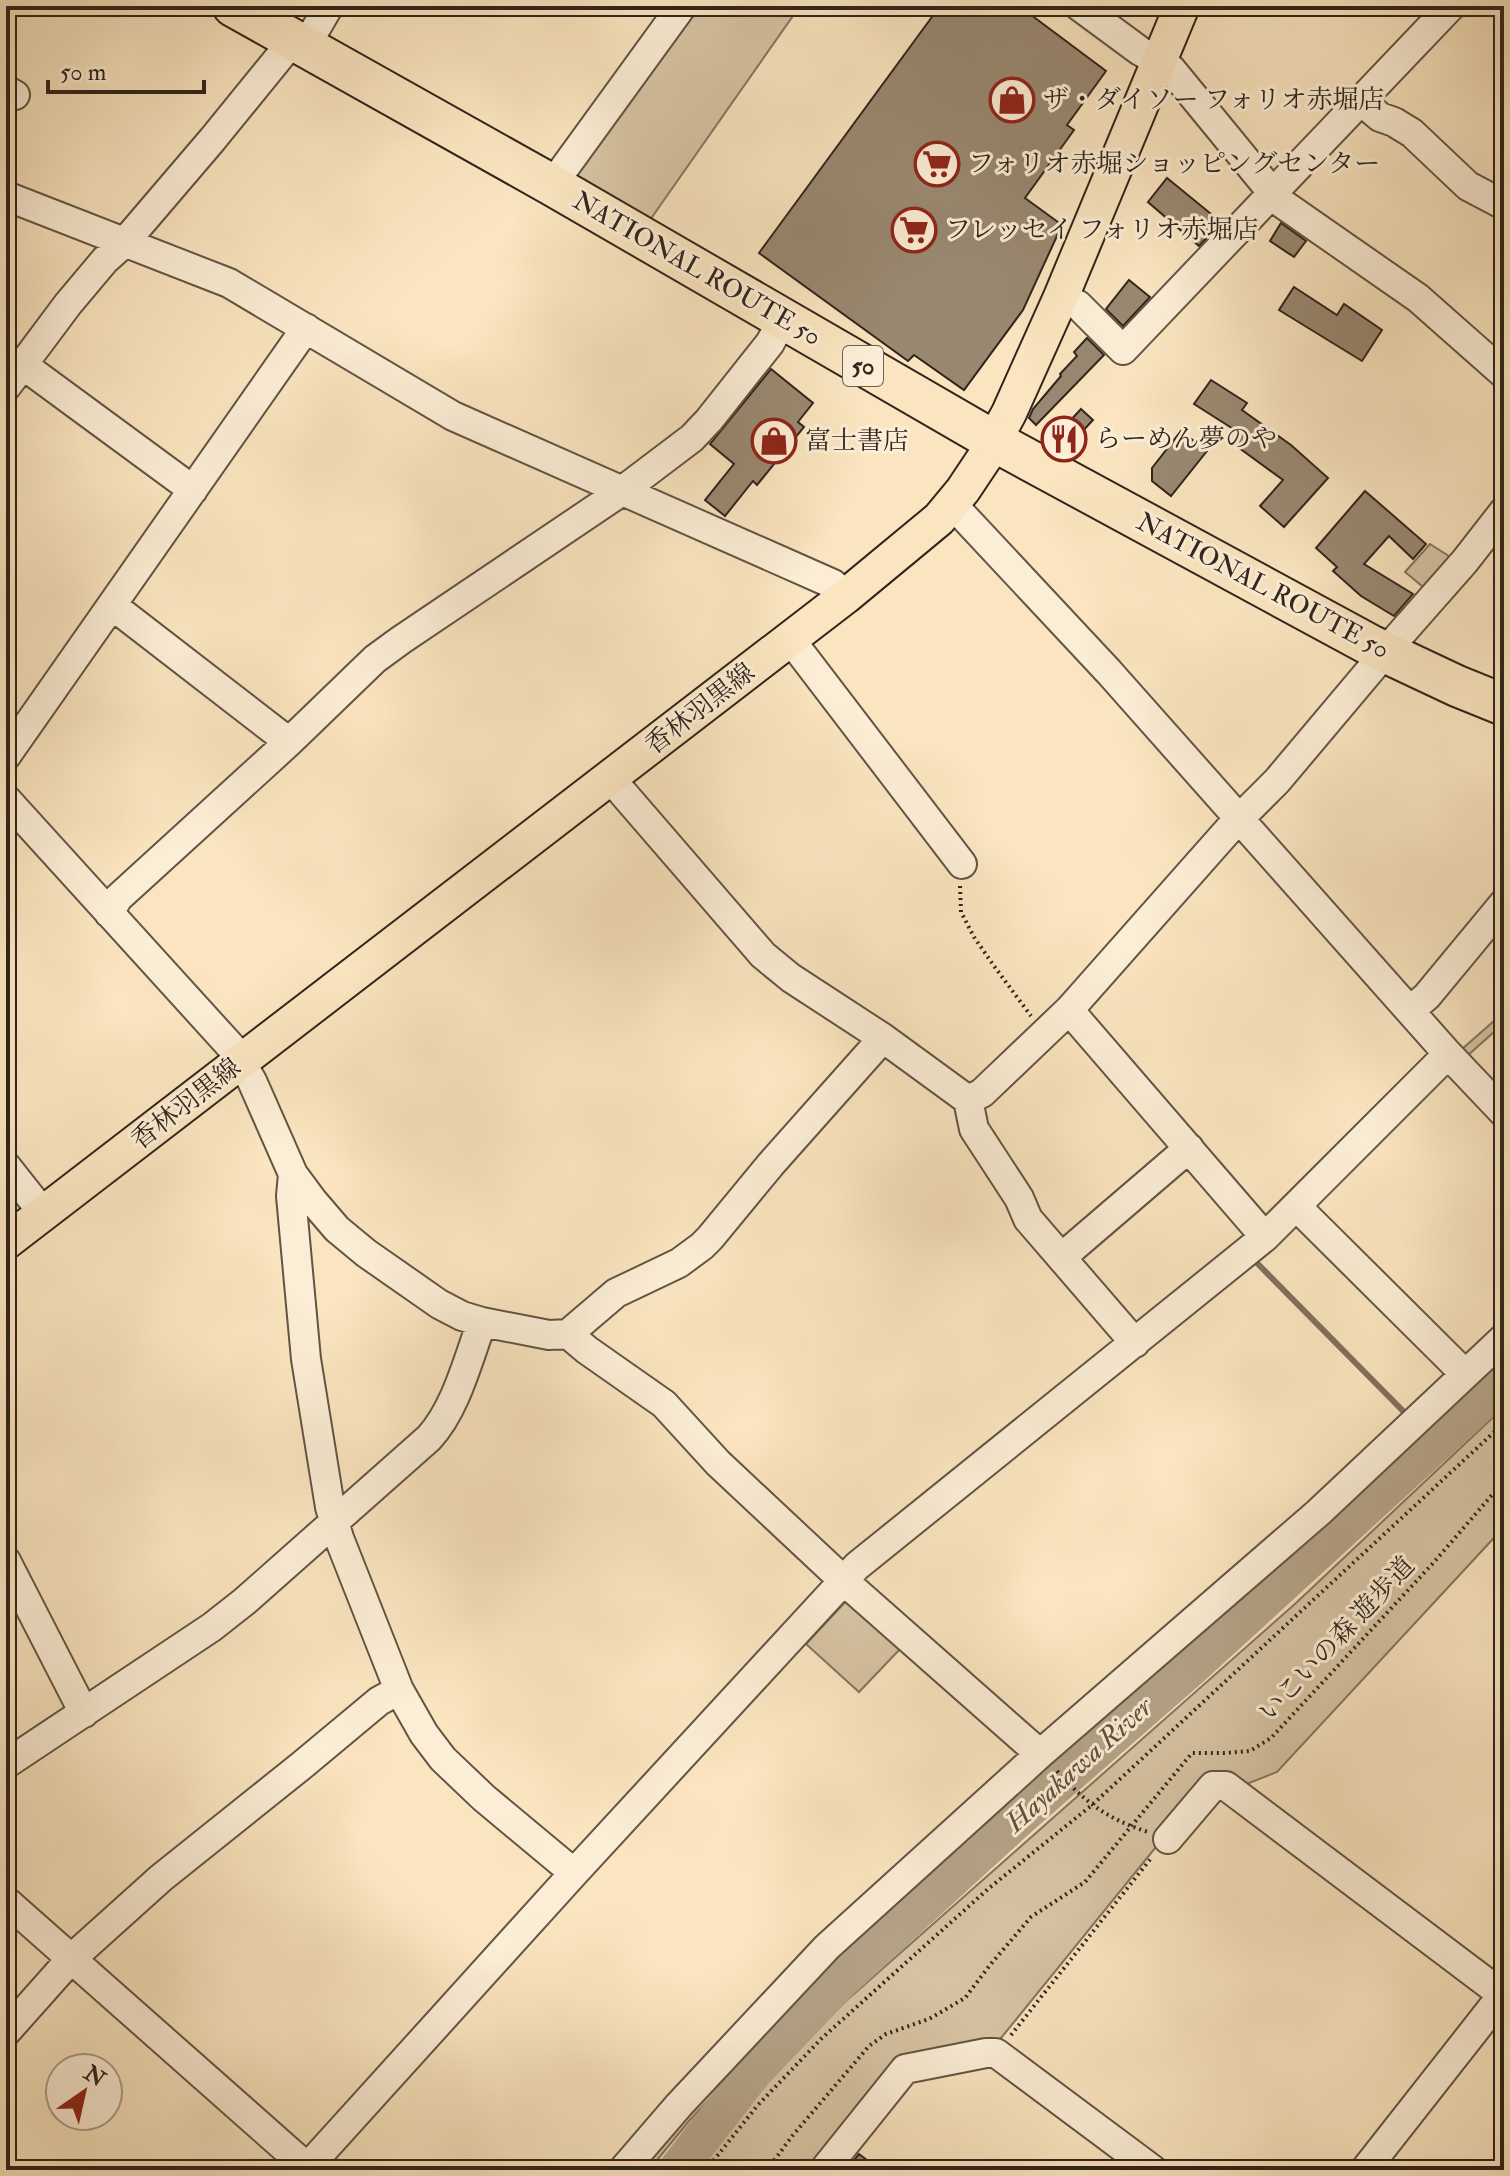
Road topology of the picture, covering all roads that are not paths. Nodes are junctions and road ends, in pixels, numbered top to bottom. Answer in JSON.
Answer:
{"nodes":[{"id":1,"x":233,"y":6,"type":"edge"},
{"id":2,"x":329,"y":6,"type":"edge"},
{"id":3,"x":682,"y":6,"type":"edge"},
{"id":4,"x":1079,"y":6,"type":"edge"},
{"id":5,"x":1182,"y":6,"type":"edge"},
{"id":6,"x":1451,"y":6,"type":"edge"},
{"id":7,"x":298,"y":43,"type":"junction"},
{"id":8,"x":1158,"y":61,"type":"junction"},
{"id":9,"x":1361,"y":101,"type":"junction"},
{"id":10,"x":552,"y":185,"type":"junction"},
{"id":11,"x":1273,"y":194,"type":"junction"},
{"id":12,"x":6,"y":196,"type":"edge"},
{"id":13,"x":1504,"y":205,"type":"edge"},
{"id":14,"x":124,"y":243,"type":"junction"},
{"id":15,"x":1061,"y":297,"type":"junction"},
{"id":16,"x":783,"y":319,"type":"junction"},
{"id":17,"x":306,"y":328,"type":"junction"},
{"id":18,"x":1504,"y":374,"type":"edge"},
{"id":19,"x":14,"y":376,"type":"edge"},
{"id":20,"x":994,"y":441,"type":"junction"},
{"id":21,"x":193,"y":490,"type":"junction"},
{"id":22,"x":622,"y":491,"type":"junction"},
{"id":23,"x":952,"y":504,"type":"junction"},
{"id":24,"x":1504,"y":511,"type":"edge"},
{"id":25,"x":846,"y":596,"type":"junction"},
{"id":26,"x":113,"y":606,"type":"junction"},
{"id":27,"x":790,"y":639,"type":"junction"},
{"id":28,"x":1385,"y":652,"type":"junction"},
{"id":29,"x":1504,"y":705,"type":"edge"},
{"id":30,"x":289,"y":742,"type":"junction"},
{"id":31,"x":6,"y":756,"type":"edge"},
{"id":32,"x":610,"y":778,"type":"junction"},
{"id":33,"x":6,"y":799,"type":"edge"},
{"id":34,"x":1240,"y":820,"type":"junction"},
{"id":35,"x":962,"y":864,"type":"road end"},
{"id":36,"x":1504,"y":903,"type":"edge"},
{"id":37,"x":109,"y":913,"type":"junction"},
{"id":38,"x":1069,"y":1010,"type":"junction"},
{"id":39,"x":1411,"y":1010,"type":"junction"},
{"id":40,"x":883,"y":1038,"type":"junction"},
{"id":41,"x":1448,"y":1054,"type":"junction"},
{"id":42,"x":241,"y":1062,"type":"junction"},
{"id":43,"x":968,"y":1100,"type":"junction"},
{"id":44,"x":1504,"y":1113,"type":"edge"},
{"id":45,"x":1189,"y":1148,"type":"junction"},
{"id":46,"x":6,"y":1166,"type":"edge"},
{"id":47,"x":293,"y":1174,"type":"junction"},
{"id":48,"x":1296,"y":1206,"type":"junction"},
{"id":49,"x":44,"y":1214,"type":"junction"},
{"id":50,"x":1265,"y":1237,"type":"junction"},
{"id":51,"x":6,"y":1242,"type":"edge"},
{"id":52,"x":1062,"y":1257,"type":"junction"},
{"id":53,"x":482,"y":1322,"type":"junction"},
{"id":54,"x":568,"y":1334,"type":"junction"},
{"id":55,"x":1504,"y":1338,"type":"edge"},
{"id":56,"x":1135,"y":1343,"type":"junction"},
{"id":57,"x":1465,"y":1374,"type":"junction"},
{"id":58,"x":334,"y":1522,"type":"junction"},
{"id":59,"x":6,"y":1561,"type":"edge"},
{"id":60,"x":844,"y":1581,"type":"junction"},
{"id":61,"x":399,"y":1690,"type":"junction"},
{"id":62,"x":84,"y":1713,"type":"junction"},
{"id":63,"x":1047,"y":1761,"type":"junction"},
{"id":64,"x":6,"y":1764,"type":"edge"},
{"id":65,"x":1168,"y":1839,"type":"road end"},
{"id":66,"x":574,"y":1873,"type":"junction"},
{"id":67,"x":6,"y":1901,"type":"edge"},
{"id":68,"x":71,"y":1959,"type":"junction"},
{"id":69,"x":1503,"y":1994,"type":"edge"},
{"id":70,"x":6,"y":2032,"type":"edge"},
{"id":71,"x":309,"y":2169,"type":"edge"},
{"id":72,"x":623,"y":2170,"type":"edge"},
{"id":73,"x":824,"y":2170,"type":"edge"},
{"id":74,"x":1153,"y":2170,"type":"edge"},
{"id":75,"x":1365,"y":2170,"type":"edge"}],
"edges":[{"from":1,"to":7,"type":"highway","name":"NATIONAL ROUTE 50","number":"50"},
{"from":2,"to":7,"type":"street"},
{"from":3,"to":10,"type":"street"},
{"from":4,"to":8,"type":"street"},
{"from":5,"to":8,"type":"main road","name":"香林羽黒線"},
{"from":6,"to":9,"type":"street"},
{"from":7,"to":10,"type":"highway","name":"NATIONAL ROUTE 50","number":"50"},
{"from":7,"to":14,"type":"street"},
{"from":8,"to":11,"type":"street"},
{"from":8,"to":15,"type":"main road","name":"香林羽黒線"},
{"from":9,"to":11,"type":"street"},
{"from":9,"to":13,"type":"street"},
{"from":10,"to":16,"type":"highway","name":"NATIONAL ROUTE 50","number":"50"},
{"from":11,"to":15,"type":"street"},
{"from":11,"to":18,"type":"street"},
{"from":12,"to":14,"type":"street"},
{"from":14,"to":17,"type":"street"},
{"from":14,"to":19,"type":"street"},
{"from":15,"to":20,"type":"main road","name":"香林羽黒線"},
{"from":16,"to":20,"type":"highway","name":"NATIONAL ROUTE 50","number":"50"},
{"from":16,"to":22,"type":"street"},
{"from":17,"to":21,"type":"street"},
{"from":17,"to":22,"type":"street"},
{"from":19,"to":21,"type":"street"},
{"from":20,"to":23,"type":"main road","name":"香林羽黒線"},
{"from":20,"to":28,"type":"highway","name":"NATIONAL ROUTE 50","number":"50"},
{"from":21,"to":26,"type":"street"},
{"from":22,"to":25,"type":"street"},
{"from":22,"to":30,"type":"street"},
{"from":23,"to":25,"type":"main road","name":"香林羽黒線"},
{"from":23,"to":34,"type":"street"},
{"from":24,"to":28,"type":"street"},
{"from":25,"to":27,"type":"main road","name":"香林羽黒線"},
{"from":26,"to":30,"type":"street"},
{"from":26,"to":31,"type":"street"},
{"from":27,"to":32,"type":"main road","name":"香林羽黒線"},
{"from":27,"to":35,"type":"street"},
{"from":28,"to":29,"type":"highway","name":"NATIONAL ROUTE 50","number":"50"},
{"from":28,"to":34,"type":"street"},
{"from":30,"to":37,"type":"street"},
{"from":32,"to":40,"type":"street"},
{"from":32,"to":42,"type":"main road","name":"香林羽黒線"},
{"from":33,"to":37,"type":"street"},
{"from":34,"to":38,"type":"street"},
{"from":34,"to":39,"type":"street"},
{"from":36,"to":39,"type":"street"},
{"from":37,"to":42,"type":"street"},
{"from":38,"to":43,"type":"street"},
{"from":38,"to":45,"type":"street"},
{"from":39,"to":41,"type":"street"},
{"from":40,"to":43,"type":"street"},
{"from":40,"to":54,"type":"street"},
{"from":41,"to":44,"type":"street"},
{"from":41,"to":48,"type":"street"},
{"from":42,"to":47,"type":"street"},
{"from":42,"to":49,"type":"main road","name":"香林羽黒線"},
{"from":43,"to":52,"type":"street"},
{"from":45,"to":50,"type":"street"},
{"from":45,"to":52,"type":"street"},
{"from":46,"to":49,"type":"street"},
{"from":47,"to":53,"type":"street"},
{"from":47,"to":58,"type":"street"},
{"from":48,"to":50,"type":"street"},
{"from":48,"to":57,"type":"street"},
{"from":49,"to":51,"type":"main road","name":"香林羽黒線"},
{"from":50,"to":56,"type":"street"},
{"from":52,"to":56,"type":"street"},
{"from":53,"to":54,"type":"street"},
{"from":53,"to":58,"type":"street"},
{"from":54,"to":60,"type":"street"},
{"from":55,"to":57,"type":"street"},
{"from":56,"to":60,"type":"street"},
{"from":57,"to":63,"type":"street"},
{"from":58,"to":61,"type":"street"},
{"from":58,"to":62,"type":"street"},
{"from":59,"to":62,"type":"street"},
{"from":60,"to":63,"type":"street"},
{"from":60,"to":66,"type":"street"},
{"from":61,"to":66,"type":"street"},
{"from":61,"to":68,"type":"street"},
{"from":62,"to":64,"type":"street"},
{"from":63,"to":72,"type":"street"},
{"from":65,"to":69,"type":"street"},
{"from":66,"to":71,"type":"street"},
{"from":67,"to":68,"type":"street"},
{"from":68,"to":70,"type":"street"},
{"from":68,"to":71,"type":"street"},
{"from":69,"to":75,"type":"street"},
{"from":73,"to":74,"type":"street"}]}
